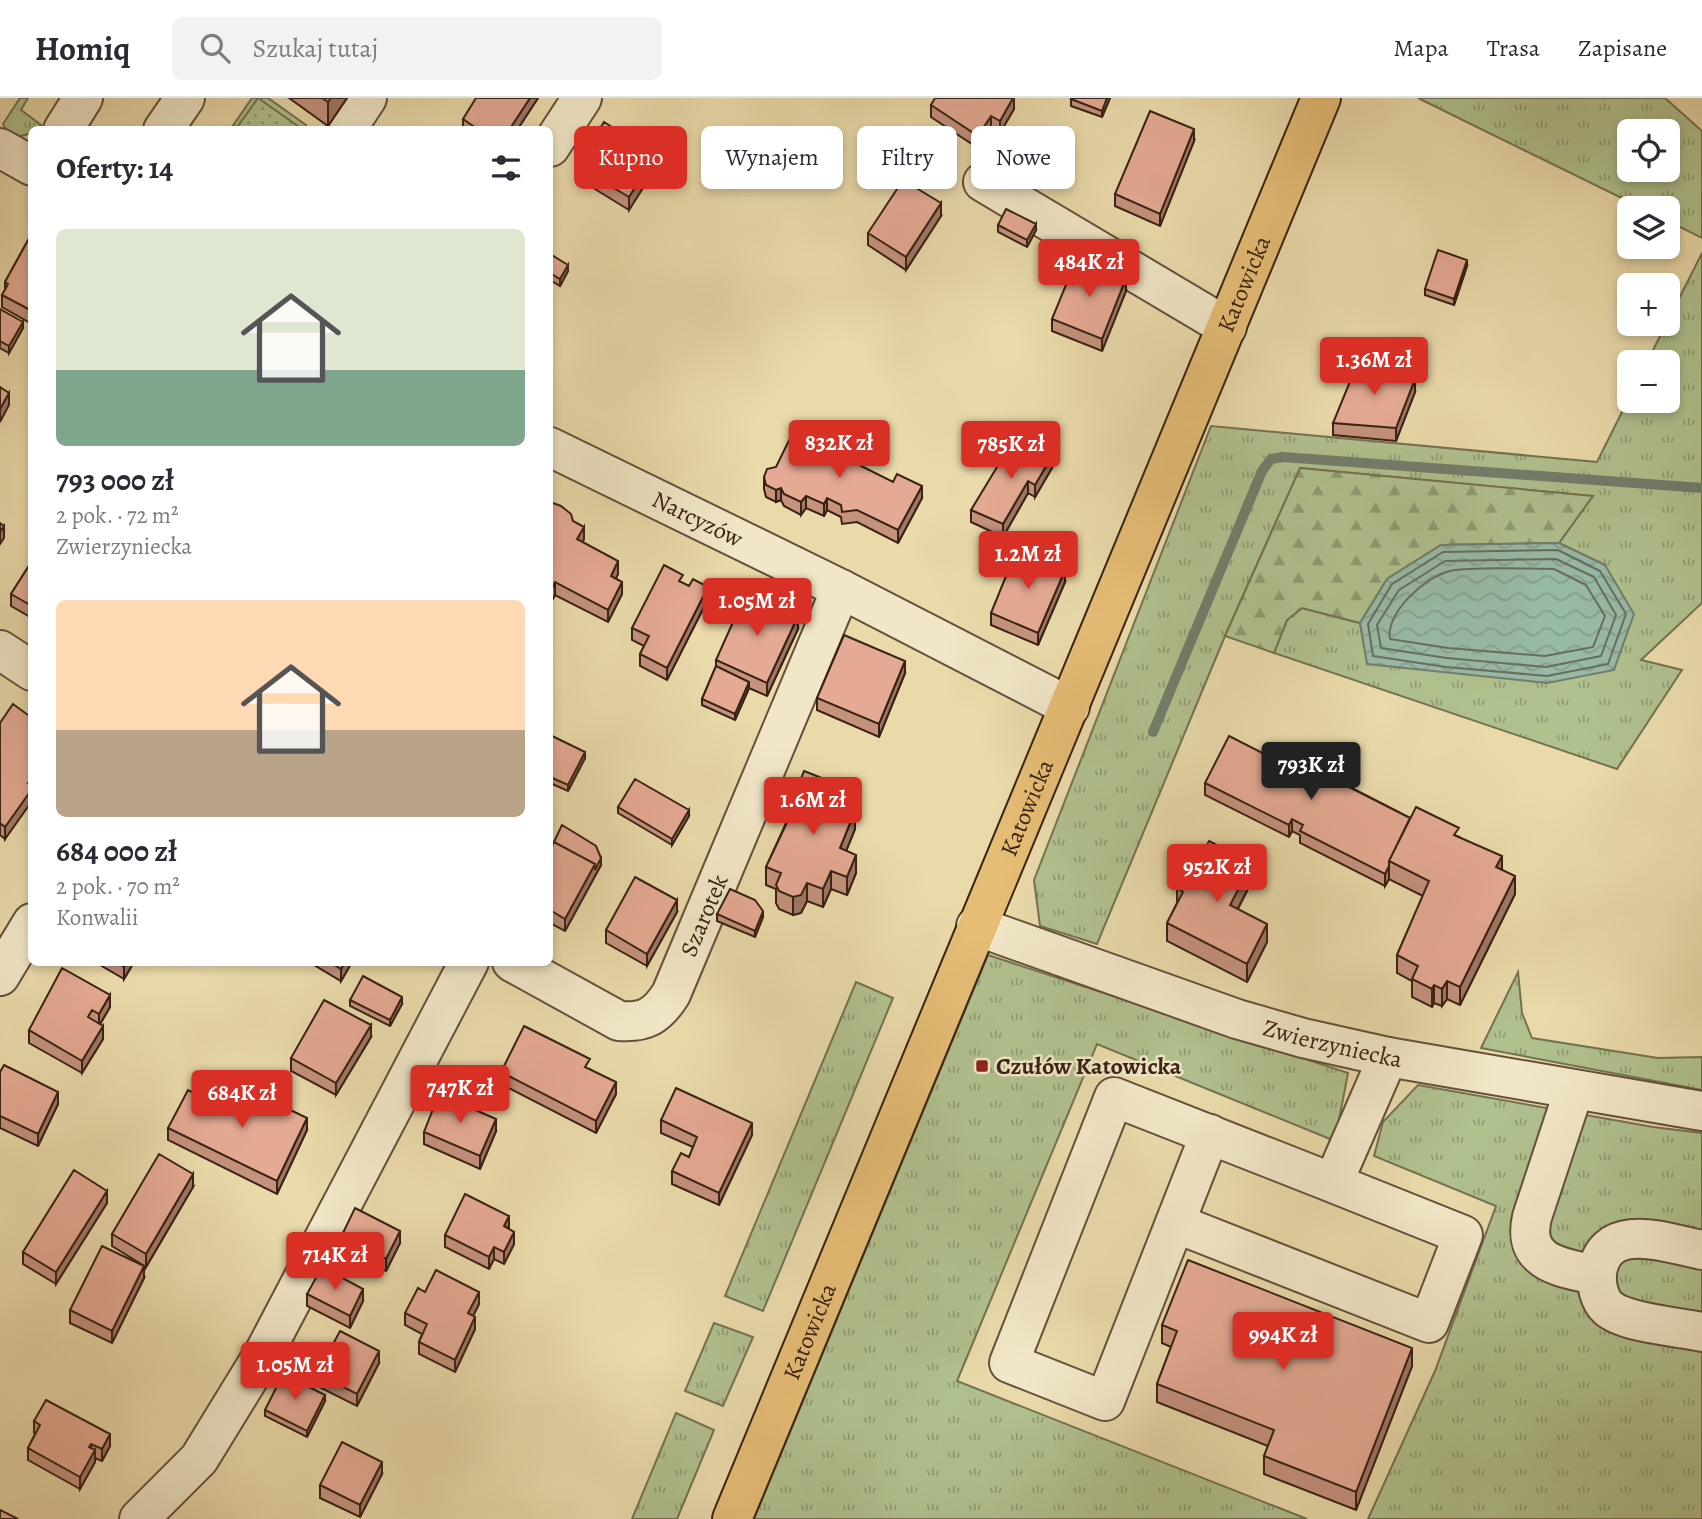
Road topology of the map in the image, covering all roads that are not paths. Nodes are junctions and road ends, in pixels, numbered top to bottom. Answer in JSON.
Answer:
{"nodes":[{"id":1,"x":185,"y":98,"type":"edge"},
{"id":2,"x":367,"y":98,"type":"edge"},
{"id":3,"x":582,"y":98,"type":"edge"},
{"id":4,"x":1321,"y":98,"type":"edge"},
{"id":5,"x":166,"y":126,"type":"edge"},
{"id":6,"x":349,"y":126,"type":"edge"},
{"id":7,"x":553,"y":142,"type":"edge"},
{"id":8,"x":0,"y":148,"type":"edge"},
{"id":9,"x":28,"y":164,"type":"edge"},
{"id":10,"x":994,"y":189,"type":"edge"},
{"id":11,"x":1227,"y":327,"type":"junction"},
{"id":12,"x":553,"y":448,"type":"edge"},
{"id":13,"x":841,"y":589,"type":"junction"},
{"id":14,"x":0,"y":650,"type":"edge"},
{"id":15,"x":28,"y":668,"type":"edge"},
{"id":16,"x":1070,"y":707,"type":"junction"},
{"id":17,"x":976,"y":926,"type":"junction"},
{"id":18,"x":28,"y":930,"type":"edge"},
{"id":19,"x":467,"y":966,"type":"edge"},
{"id":20,"x":519,"y":966,"type":"edge"},
{"id":21,"x":0,"y":976,"type":"edge"},
{"id":22,"x":1388,"y":1057,"type":"junction"},
{"id":23,"x":1574,"y":1090,"type":"junction"},
{"id":24,"x":1702,"y":1111,"type":"edge"},
{"id":25,"x":1210,"y":1135,"type":"junction"},
{"id":26,"x":1333,"y":1183,"type":"junction"},
{"id":27,"x":1175,"y":1223,"type":"junction"},
{"id":28,"x":1702,"y":1250,"type":"edge"},
{"id":29,"x":1597,"y":1275,"type":"junction"},
{"id":30,"x":1702,"y":1332,"type":"edge"},
{"id":31,"x":139,"y":1519,"type":"edge"},
{"id":32,"x":732,"y":1519,"type":"edge"}],
"edges":[{"from":1,"to":5,"type":"street"},
{"from":2,"to":6,"type":"street"},
{"from":3,"to":7,"type":"street"},
{"from":4,"to":11,"type":"main road","name":"Katowicka"},
{"from":8,"to":9,"type":"street"},
{"from":10,"to":11,"type":"street"},
{"from":11,"to":16,"type":"main road","name":"Katowicka"},
{"from":12,"to":13,"type":"street","name":"Narcyzów"},
{"from":13,"to":16,"type":"street","name":"Narcyzów"},
{"from":13,"to":20,"type":"street","name":"Szarotek"},
{"from":14,"to":15,"type":"street"},
{"from":16,"to":17,"type":"main road","name":"Katowicka"},
{"from":17,"to":22,"type":"street","name":"Zwierzyniecka"},
{"from":17,"to":32,"type":"main road","name":"Katowicka"},
{"from":18,"to":21,"type":"street"},
{"from":19,"to":31,"type":"street"},
{"from":22,"to":23,"type":"street","name":"Zwierzyniecka"},
{"from":22,"to":26,"type":"street"},
{"from":23,"to":24,"type":"street","name":"Zwierzyniecka"},
{"from":23,"to":29,"type":"street"},
{"from":25,"to":26,"type":"street"},
{"from":25,"to":27,"type":"street"},
{"from":25,"to":27,"type":"street"},
{"from":26,"to":27,"type":"street"},
{"from":28,"to":29,"type":"street"},
{"from":29,"to":30,"type":"street"}]}
